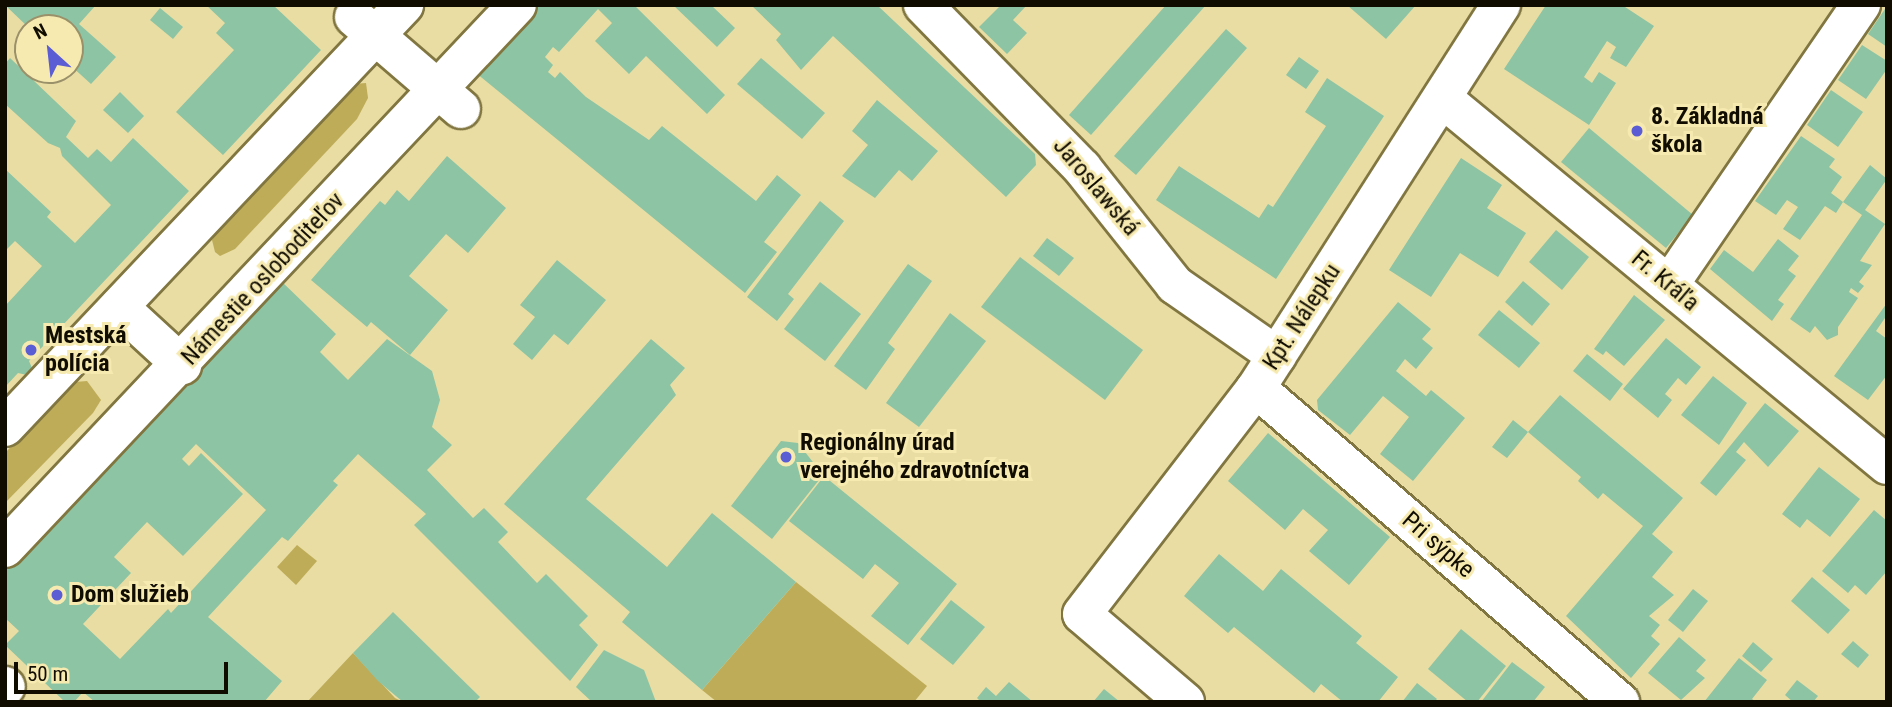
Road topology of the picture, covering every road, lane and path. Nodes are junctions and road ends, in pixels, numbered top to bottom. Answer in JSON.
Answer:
{"nodes":[{"id":1,"x":404,"y":5,"type":"edge"},
{"id":2,"x":517,"y":5,"type":"edge"},
{"id":3,"x":923,"y":5,"type":"edge"},
{"id":4,"x":1501,"y":5,"type":"edge"},
{"id":5,"x":1861,"y":5,"type":"edge"},
{"id":6,"x":365,"y":27,"type":"junction"},
{"id":7,"x":1442,"y":98,"type":"junction"},
{"id":8,"x":450,"y":100,"type":"junction"},
{"id":9,"x":1669,"y":285,"type":"junction"},
{"id":10,"x":119,"y":307,"type":"junction"},
{"id":11,"x":1277,"y":356,"type":"junction"},
{"id":12,"x":182,"y":365,"type":"junction"},
{"id":13,"x":1256,"y":388,"type":"junction"},
{"id":14,"x":5,"y":426,"type":"edge"},
{"id":15,"x":1885,"y":459,"type":"edge"},
{"id":16,"x":5,"y":548,"type":"edge"},
{"id":17,"x":1185,"y":702,"type":"edge"},
{"id":18,"x":1620,"y":702,"type":"edge"}],
"edges":[{"from":1,"to":6,"type":"street"},
{"from":2,"to":8,"type":"street","name":"Námestie osloboditeľov"},
{"from":3,"to":11,"type":"street","name":"Jaroslawská"},
{"from":4,"to":7,"type":"street","name":"Kpt. Nálepku"},
{"from":5,"to":9,"type":"street"},
{"from":6,"to":8,"type":"street"},
{"from":6,"to":10,"type":"street"},
{"from":7,"to":9,"type":"street","name":"Fr. Kráľa"},
{"from":7,"to":11,"type":"street","name":"Kpt. Nálepku"},
{"from":8,"to":12,"type":"street","name":"Námestie osloboditeľov"},
{"from":9,"to":15,"type":"street","name":"Fr. Kráľa"},
{"from":10,"to":12,"type":"street"},
{"from":10,"to":14,"type":"street"},
{"from":11,"to":13,"type":"street","name":"Kpt. Nálepku"},
{"from":12,"to":16,"type":"street","name":"Námestie osloboditeľov"},
{"from":13,"to":17,"type":"street","name":"Kpt. Nálepku"},
{"from":13,"to":18,"type":"street","name":"Pri sýpke"}]}
